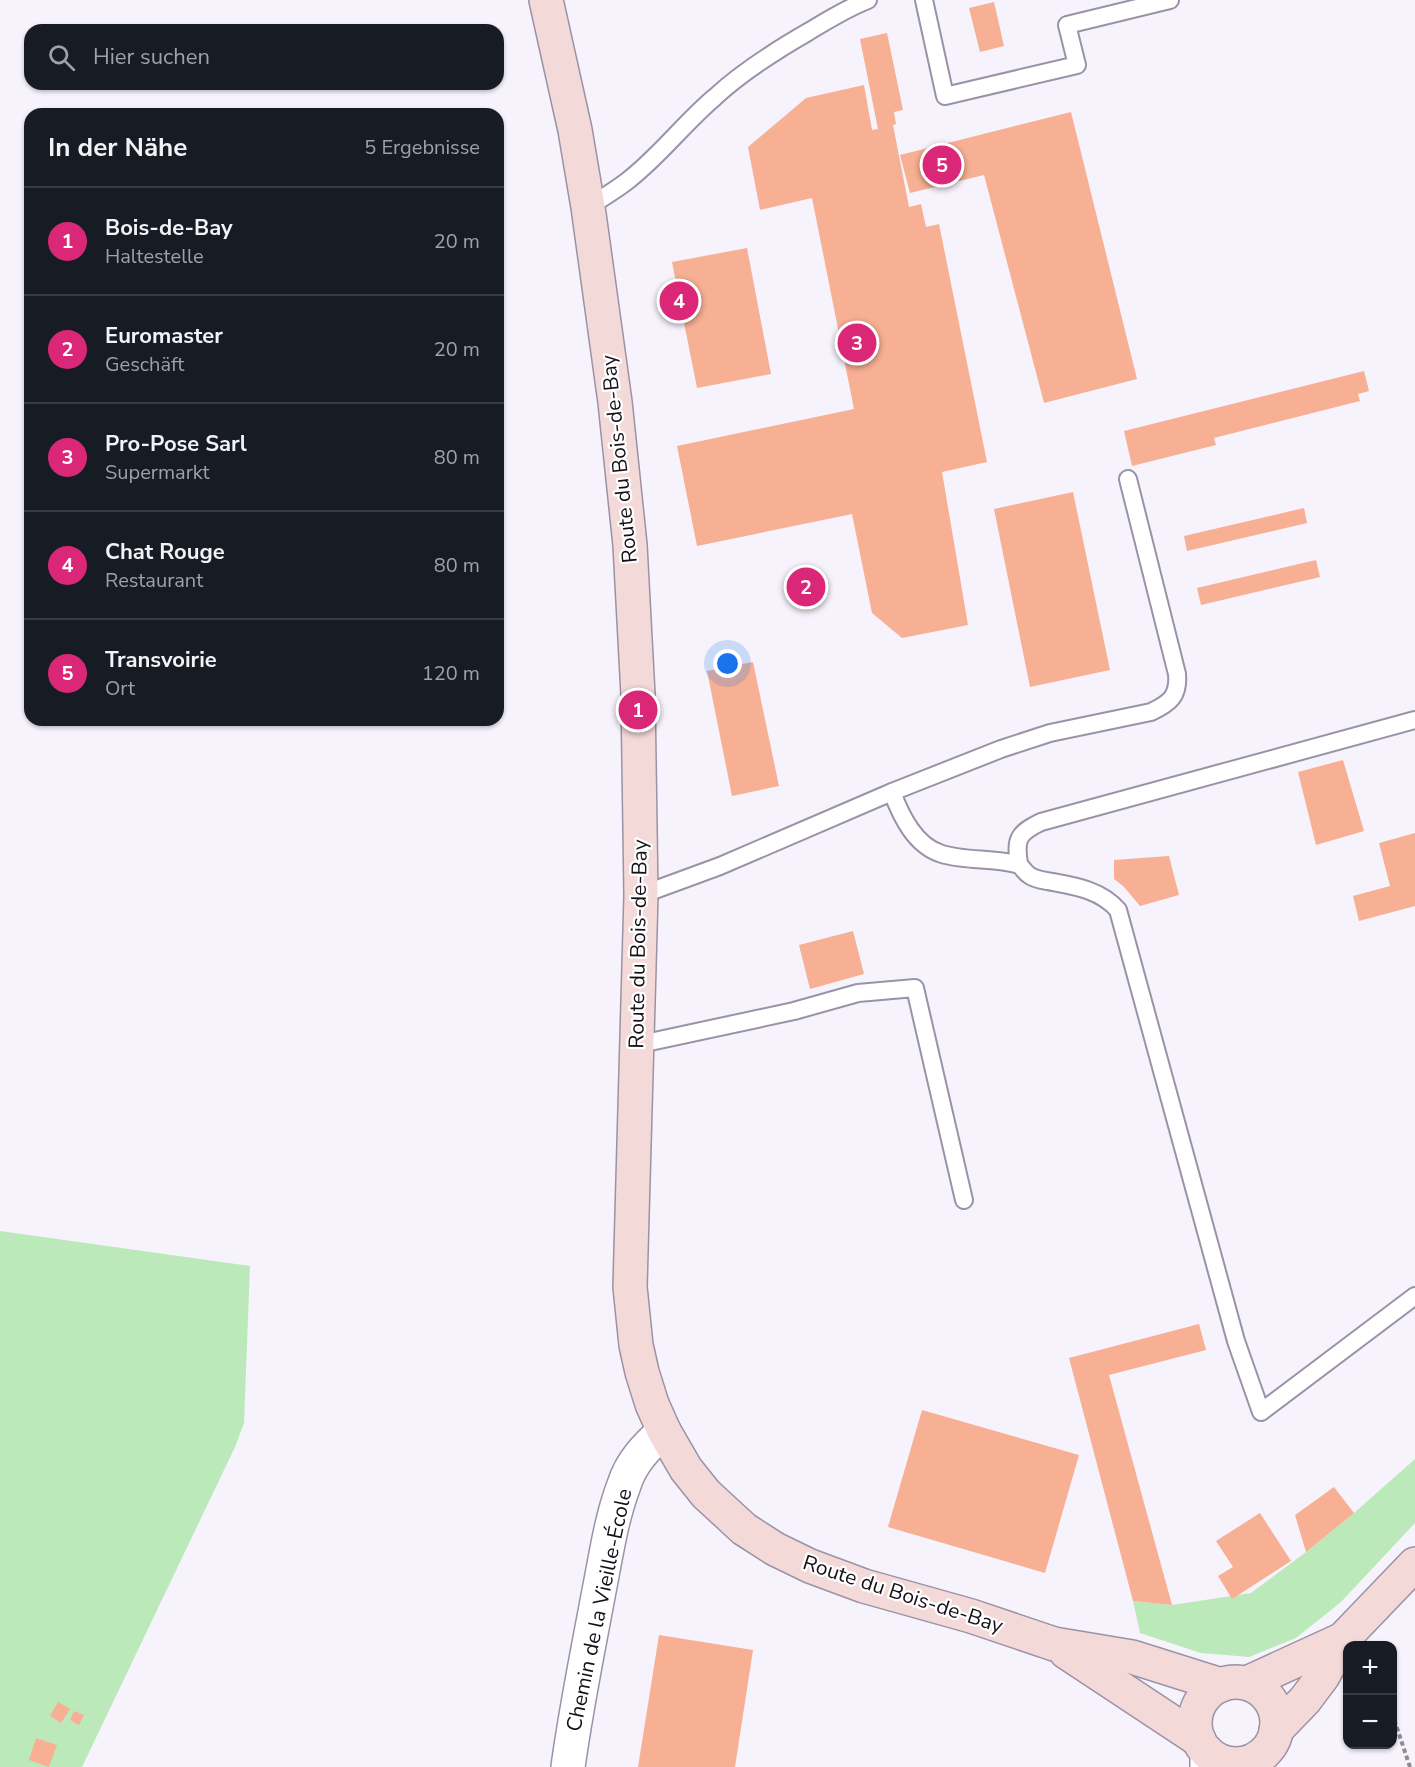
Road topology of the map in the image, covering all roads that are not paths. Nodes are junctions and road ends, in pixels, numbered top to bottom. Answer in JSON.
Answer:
{"nodes":[{"id":1,"x":546,"y":0,"type":"edge"},
{"id":2,"x":868,"y":0,"type":"edge"},
{"id":3,"x":924,"y":0,"type":"edge"},
{"id":4,"x":1170,"y":0,"type":"edge"},
{"id":5,"x":588,"y":207,"type":"junction"},
{"id":6,"x":1128,"y":479,"type":"dead end"},
{"id":7,"x":1415,"y":720,"type":"edge"},
{"id":8,"x":892,"y":792,"type":"junction"},
{"id":9,"x":1019,"y":864,"type":"junction"},
{"id":10,"x":641,"y":895,"type":"junction"},
{"id":11,"x":636,"y":1045,"type":"junction"},
{"id":12,"x":964,"y":1200,"type":"dead end"},
{"id":13,"x":1415,"y":1296,"type":"edge"},
{"id":14,"x":664,"y":1431,"type":"junction"},
{"id":15,"x":1415,"y":1564,"type":"edge"},
{"id":16,"x":1343,"y":1639,"type":"junction"},
{"id":17,"x":1054,"y":1644,"type":"junction"},
{"id":18,"x":1234,"y":1684,"type":"junction"},
{"id":19,"x":1263,"y":1751,"type":"edge"},
{"id":20,"x":1205,"y":1753,"type":"edge"},
{"id":21,"x":568,"y":1767,"type":"edge"}],
"edges":[{"from":1,"to":5,"type":"main road","name":"Route du Bois-de-Bay"},
{"from":2,"to":5,"type":"lane"},
{"from":3,"to":4,"type":"lane"},
{"from":5,"to":10,"type":"main road","name":"Route du Bois-de-Bay"},
{"from":6,"to":8,"type":"lane"},
{"from":7,"to":9,"type":"lane"},
{"from":8,"to":9,"type":"lane"},
{"from":8,"to":10,"type":"lane"},
{"from":9,"to":13,"type":"lane"},
{"from":10,"to":11,"type":"main road","name":"Route du Bois-de-Bay"},
{"from":11,"to":12,"type":"lane"},
{"from":11,"to":14,"type":"main road","name":"Route du Bois-de-Bay"},
{"from":14,"to":17,"type":"main road","name":"Route du Bois-de-Bay"},
{"from":14,"to":21,"type":"street","name":"Chemin de la Vieille-École"},
{"from":15,"to":16,"type":"main road"},
{"from":16,"to":18,"type":"main road"},
{"from":16,"to":19,"type":"main road"},
{"from":17,"to":18,"type":"main road","name":"Route du Bois-de-Bay"},
{"from":17,"to":20,"type":"main road","name":"Route du Bois-de-Bay"},
{"from":18,"to":19,"type":"main road"},
{"from":18,"to":20,"type":"main road"},
{"from":19,"to":20,"type":"main road"}]}
